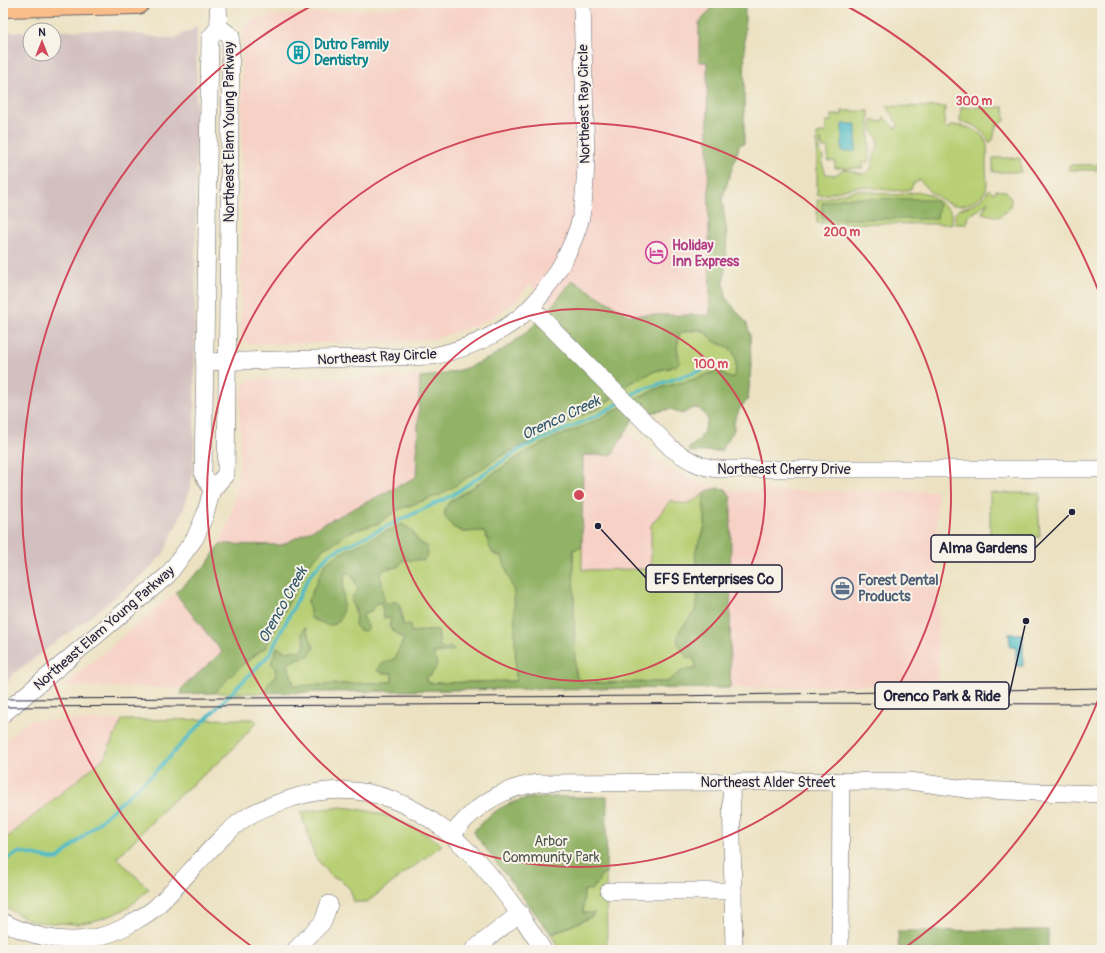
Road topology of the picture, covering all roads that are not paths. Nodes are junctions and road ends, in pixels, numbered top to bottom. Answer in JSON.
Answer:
{"nodes":[{"id":1,"x":138,"y":3,"type":"edge"},
{"id":2,"x":218,"y":3,"type":"edge"},
{"id":3,"x":582,"y":3,"type":"edge"},
{"id":4,"x":3,"y":6,"type":"edge"},
{"id":5,"x":219,"y":27,"type":"junction"},
{"id":6,"x":531,"y":306,"type":"junction"},
{"id":7,"x":204,"y":362,"type":"junction"},
{"id":8,"x":227,"y":362,"type":"junction"},
{"id":9,"x":1102,"y":469,"type":"edge"},
{"id":10,"x":212,"y":490,"type":"junction"},
{"id":11,"x":3,"y":714,"type":"edge"},
{"id":12,"x":841,"y":781,"type":"junction"},
{"id":13,"x":731,"y":782,"type":"junction"},
{"id":14,"x":1102,"y":794,"type":"edge"},
{"id":15,"x":452,"y":835,"type":"junction"},
{"id":16,"x":609,"y":891,"type":"dead end"},
{"id":17,"x":733,"y":891,"type":"junction"},
{"id":18,"x":329,"y":904,"type":"dead end"},
{"id":19,"x":520,"y":913,"type":"junction"},
{"id":20,"x":3,"y":922,"type":"edge"},
{"id":21,"x":66,"y":945,"type":"edge"},
{"id":22,"x":295,"y":950,"type":"edge"},
{"id":23,"x":473,"y":950,"type":"edge"},
{"id":24,"x":543,"y":950,"type":"edge"},
{"id":25,"x":734,"y":950,"type":"edge"},
{"id":26,"x":840,"y":950,"type":"edge"}],
"edges":[{"from":1,"to":4,"type":"highway"},
{"from":2,"to":5,"type":"street"},
{"from":3,"to":6,"type":"street","name":"Northeast Ray Circle"},
{"from":5,"to":7,"type":"street","name":"Northeast Elam Young Parkway"},
{"from":5,"to":8,"type":"street","name":"Northeast Elam Young Parkway"},
{"from":6,"to":8,"type":"street","name":"Northeast Ray Circle"},
{"from":6,"to":9,"type":"street","name":"Northeast Cherry Drive"},
{"from":7,"to":8,"type":"street","name":"Northeast Ray Circle"},
{"from":7,"to":10,"type":"street","name":"Northeast Elam Young Parkway"},
{"from":8,"to":10,"type":"street","name":"Northeast Elam Young Parkway"},
{"from":10,"to":11,"type":"street","name":"Northeast Elam Young Parkway"},
{"from":12,"to":13,"type":"street","name":"Northeast Alder Street"},
{"from":12,"to":14,"type":"street","name":"Northeast Alder Street"},
{"from":12,"to":26,"type":"street"},
{"from":13,"to":15,"type":"street","name":"Northeast Alder Street"},
{"from":13,"to":17,"type":"street"},
{"from":15,"to":19,"type":"street"},
{"from":15,"to":21,"type":"street"},
{"from":16,"to":17,"type":"street"},
{"from":17,"to":25,"type":"street"},
{"from":18,"to":22,"type":"street"},
{"from":19,"to":23,"type":"street"},
{"from":19,"to":24,"type":"street"},
{"from":20,"to":21,"type":"street"}]}
